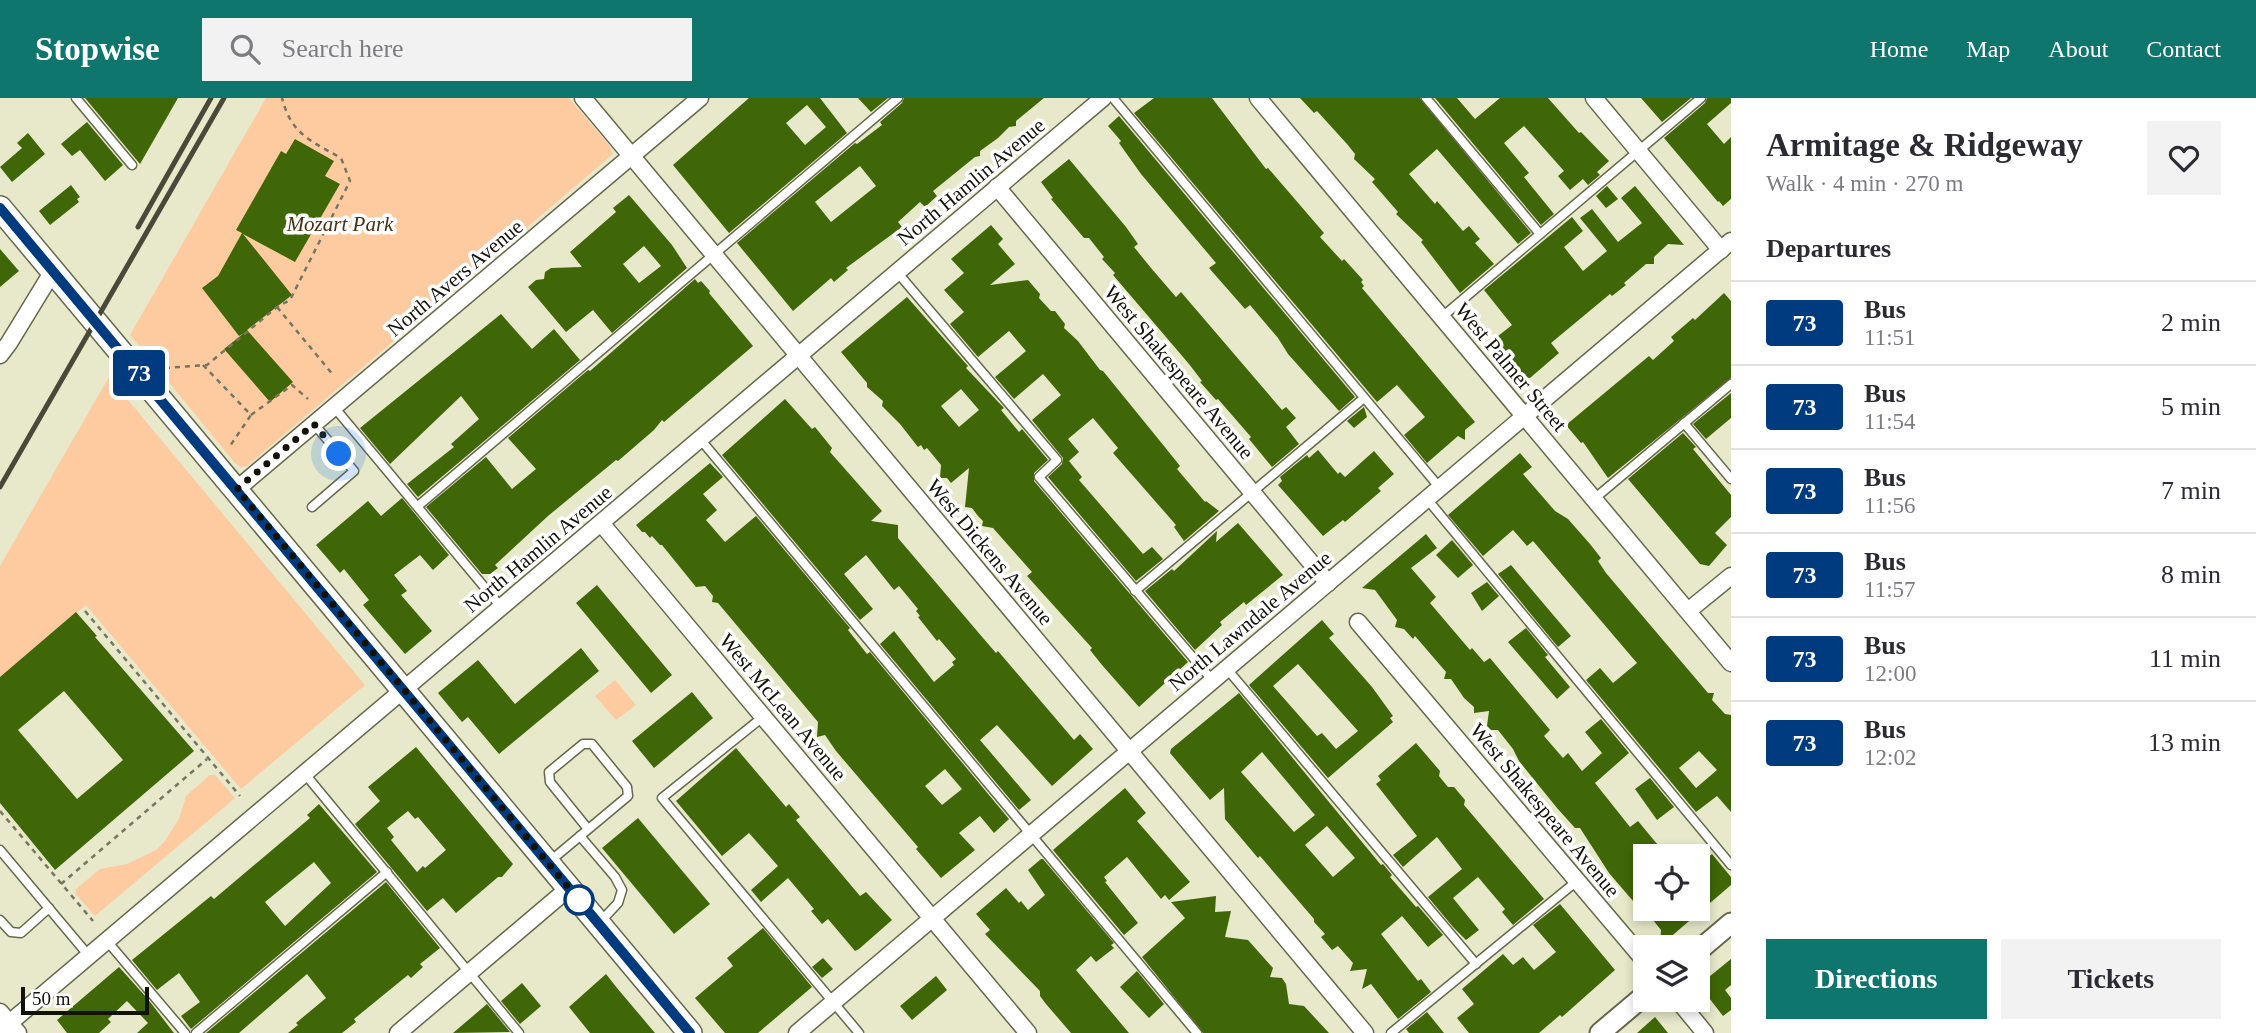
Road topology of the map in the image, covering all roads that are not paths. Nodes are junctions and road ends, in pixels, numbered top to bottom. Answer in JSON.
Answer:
{"nodes":[{"id":1,"x":76,"y":98,"type":"edge"},
{"id":2,"x":583,"y":98,"type":"edge"},
{"id":3,"x":700,"y":98,"type":"edge"},
{"id":4,"x":898,"y":98,"type":"edge"},
{"id":5,"x":1103,"y":98,"type":"edge"},
{"id":6,"x":1113,"y":98,"type":"edge"},
{"id":7,"x":1258,"y":98,"type":"edge"},
{"id":8,"x":1426,"y":98,"type":"edge"},
{"id":9,"x":1594,"y":98,"type":"edge"},
{"id":10,"x":1701,"y":98,"type":"edge"},
{"id":11,"x":1639,"y":151,"type":"junction"},
{"id":12,"x":631,"y":156,"type":"junction"},
{"id":13,"x":132,"y":165,"type":"dead end"},
{"id":14,"x":997,"y":187,"type":"junction"},
{"id":15,"x":0,"y":208,"type":"edge"},
{"id":16,"x":1540,"y":234,"type":"junction"},
{"id":17,"x":1726,"y":246,"type":"edge"},
{"id":18,"x":715,"y":256,"type":"junction"},
{"id":19,"x":52,"y":271,"type":"junction"},
{"id":20,"x":897,"y":272,"type":"junction"},
{"id":21,"x":1442,"y":317,"type":"junction"},
{"id":22,"x":0,"y":355,"type":"edge"},
{"id":23,"x":798,"y":356,"type":"junction"},
{"id":24,"x":1731,"y":384,"type":"edge"},
{"id":25,"x":1364,"y":398,"type":"junction"},
{"id":26,"x":334,"y":407,"type":"junction"},
{"id":27,"x":1525,"y":416,"type":"junction"},
{"id":28,"x":1684,"y":423,"type":"junction"},
{"id":29,"x":314,"y":424,"type":"junction"},
{"id":30,"x":700,"y":439,"type":"junction"},
{"id":31,"x":1731,"y":479,"type":"edge"},
{"id":32,"x":1440,"y":488,"type":"junction"},
{"id":33,"x":237,"y":489,"type":"junction"},
{"id":34,"x":1252,"y":492,"type":"junction"},
{"id":35,"x":1427,"y":499,"type":"junction"},
{"id":36,"x":1594,"y":499,"type":"junction"},
{"id":37,"x":418,"y":506,"type":"junction"},
{"id":38,"x":312,"y":507,"type":"dead end"},
{"id":39,"x":601,"y":523,"type":"junction"},
{"id":40,"x":1731,"y":576,"type":"edge"},
{"id":41,"x":1328,"y":583,"type":"junction"},
{"id":42,"x":1135,"y":591,"type":"junction"},
{"id":43,"x":501,"y":607,"type":"junction"},
{"id":44,"x":1688,"y":611,"type":"junction"},
{"id":45,"x":1358,"y":622,"type":"dead end"},
{"id":46,"x":1731,"y":663,"type":"edge"},
{"id":47,"x":1227,"y":669,"type":"junction"},
{"id":48,"x":1213,"y":681,"type":"junction"},
{"id":49,"x":404,"y":690,"type":"junction"},
{"id":50,"x":764,"y":716,"type":"junction"},
{"id":51,"x":1129,"y":751,"type":"junction"},
{"id":52,"x":304,"y":774,"type":"junction"},
{"id":53,"x":589,"y":829,"type":"junction"},
{"id":54,"x":1030,"y":835,"type":"junction"},
{"id":55,"x":580,"y":836,"type":"junction"},
{"id":56,"x":0,"y":850,"type":"edge"},
{"id":57,"x":548,"y":863,"type":"junction"},
{"id":58,"x":1731,"y":865,"type":"edge"},
{"id":59,"x":387,"y":872,"type":"junction"},
{"id":60,"x":1577,"y":881,"type":"junction"},
{"id":61,"x":569,"y":888,"type":"junction"},
{"id":62,"x":49,"y":908,"type":"junction"},
{"id":63,"x":933,"y":918,"type":"junction"},
{"id":64,"x":0,"y":920,"type":"edge"},
{"id":65,"x":598,"y":923,"type":"junction"},
{"id":66,"x":1731,"y":923,"type":"edge"},
{"id":67,"x":107,"y":941,"type":"junction"},
{"id":68,"x":1710,"y":941,"type":"edge"},
{"id":69,"x":1633,"y":947,"type":"edge"},
{"id":70,"x":89,"y":956,"type":"junction"},
{"id":71,"x":1476,"y":964,"type":"junction"},
{"id":72,"x":469,"y":973,"type":"junction"},
{"id":73,"x":833,"y":1002,"type":"junction"},
{"id":74,"x":1633,"y":1005,"type":"edge"},
{"id":75,"x":1688,"y":1012,"type":"edge"},
{"id":76,"x":7,"y":1025,"type":"edge"},
{"id":77,"x":185,"y":1033,"type":"edge"},
{"id":78,"x":196,"y":1033,"type":"edge"},
{"id":79,"x":398,"y":1033,"type":"edge"},
{"id":80,"x":519,"y":1033,"type":"edge"},
{"id":81,"x":690,"y":1033,"type":"edge"},
{"id":82,"x":797,"y":1033,"type":"edge"},
{"id":83,"x":859,"y":1033,"type":"edge"},
{"id":84,"x":1028,"y":1033,"type":"edge"},
{"id":85,"x":1197,"y":1033,"type":"edge"},
{"id":86,"x":1365,"y":1033,"type":"edge"},
{"id":87,"x":1391,"y":1033,"type":"edge"},
{"id":88,"x":1600,"y":1033,"type":"edge"},
{"id":89,"x":1705,"y":1033,"type":"edge"}],
"edges":[{"from":1,"to":13,"type":"lane"},
{"from":2,"to":12,"type":"street","name":"West Dickens Avenue"},
{"from":3,"to":12,"type":"street","name":"North Avers Avenue"},
{"from":4,"to":18,"type":"lane"},
{"from":5,"to":14,"type":"street","name":"North Hamlin Avenue"},
{"from":6,"to":25,"type":"lane"},
{"from":7,"to":21,"type":"street","name":"West Palmer Street"},
{"from":8,"to":16,"type":"lane"},
{"from":9,"to":11,"type":"street"},
{"from":10,"to":11,"type":"lane"},
{"from":11,"to":16,"type":"lane"},
{"from":11,"to":17,"type":"street"},
{"from":12,"to":18,"type":"street","name":"West Dickens Avenue"},
{"from":12,"to":26,"type":"street","name":"North Avers Avenue"},
{"from":14,"to":20,"type":"street","name":"North Hamlin Avenue"},
{"from":14,"to":34,"type":"street","name":"West Shakespeare Avenue"},
{"from":15,"to":19,"type":"main road"},
{"from":16,"to":21,"type":"lane"},
{"from":17,"to":27,"type":"street","name":"North Lawndale Avenue"},
{"from":18,"to":23,"type":"street","name":"West Dickens Avenue"},
{"from":18,"to":37,"type":"lane"},
{"from":19,"to":22,"type":"street"},
{"from":19,"to":33,"type":"main road"},
{"from":20,"to":23,"type":"street","name":"North Hamlin Avenue"},
{"from":20,"to":42,"type":"lane"},
{"from":21,"to":27,"type":"street","name":"West Palmer Street"},
{"from":23,"to":30,"type":"street","name":"North Hamlin Avenue"},
{"from":23,"to":51,"type":"street","name":"West Dickens Avenue"},
{"from":24,"to":28,"type":"lane"},
{"from":25,"to":32,"type":"lane"},
{"from":25,"to":34,"type":"lane"},
{"from":26,"to":29,"type":"street","name":"North Avers Avenue"},
{"from":26,"to":37,"type":"lane"},
{"from":27,"to":32,"type":"street","name":"North Lawndale Avenue"},
{"from":27,"to":36,"type":"street","name":"West Palmer Street"},
{"from":28,"to":31,"type":"lane"},
{"from":28,"to":36,"type":"lane"},
{"from":29,"to":33,"type":"street","name":"North Avers Avenue"},
{"from":29,"to":38,"type":"lane"},
{"from":30,"to":39,"type":"street","name":"North Hamlin Avenue"},
{"from":30,"to":54,"type":"lane"},
{"from":32,"to":35,"type":"street","name":"North Lawndale Avenue"},
{"from":33,"to":49,"type":"main road"},
{"from":34,"to":41,"type":"street","name":"West Shakespeare Avenue"},
{"from":34,"to":42,"type":"lane"},
{"from":35,"to":41,"type":"street","name":"North Lawndale Avenue"},
{"from":35,"to":58,"type":"lane"},
{"from":36,"to":44,"type":"street","name":"West Palmer Street"},
{"from":37,"to":43,"type":"lane"},
{"from":39,"to":43,"type":"street","name":"North Hamlin Avenue"},
{"from":39,"to":50,"type":"street","name":"West McLean Avenue"},
{"from":40,"to":44,"type":"street"},
{"from":41,"to":47,"type":"street","name":"North Lawndale Avenue"},
{"from":42,"to":48,"type":"lane"},
{"from":43,"to":49,"type":"street","name":"North Hamlin Avenue"},
{"from":44,"to":46,"type":"street","name":"West Palmer Street"},
{"from":45,"to":60,"type":"street","name":"West Shakespeare Avenue"},
{"from":47,"to":48,"type":"street","name":"North Lawndale Avenue"},
{"from":47,"to":71,"type":"lane"},
{"from":48,"to":51,"type":"street","name":"North Lawndale Avenue"},
{"from":49,"to":52,"type":"street","name":"North Hamlin Avenue"},
{"from":49,"to":57,"type":"main road"},
{"from":50,"to":63,"type":"street","name":"West McLean Avenue"},
{"from":50,"to":73,"type":"lane"},
{"from":51,"to":54,"type":"street","name":"North Lawndale Avenue"},
{"from":51,"to":86,"type":"street","name":"West Dickens Avenue"},
{"from":52,"to":59,"type":"lane"},
{"from":52,"to":67,"type":"street","name":"North Hamlin Avenue"},
{"from":53,"to":53,"type":"lane"},
{"from":53,"to":55,"type":"lane"},
{"from":54,"to":63,"type":"street","name":"North Lawndale Avenue"},
{"from":54,"to":85,"type":"lane"},
{"from":55,"to":57,"type":"lane"},
{"from":55,"to":65,"type":"lane"},
{"from":56,"to":62,"type":"lane"},
{"from":57,"to":61,"type":"main road"},
{"from":59,"to":72,"type":"lane"},
{"from":59,"to":78,"type":"lane"},
{"from":60,"to":69,"type":"street","name":"West Shakespeare Avenue"},
{"from":60,"to":71,"type":"lane"},
{"from":61,"to":65,"type":"main road"},
{"from":61,"to":72,"type":"street"},
{"from":62,"to":64,"type":"lane"},
{"from":62,"to":70,"type":"lane"},
{"from":63,"to":73,"type":"street","name":"North Lawndale Avenue"},
{"from":63,"to":84,"type":"street","name":"West McLean Avenue"},
{"from":65,"to":81,"type":"main road"},
{"from":66,"to":68,"type":"street"},
{"from":67,"to":70,"type":"street","name":"North Hamlin Avenue"},
{"from":67,"to":77,"type":"lane"},
{"from":70,"to":76,"type":"street","name":"North Hamlin Avenue"},
{"from":71,"to":87,"type":"lane"},
{"from":72,"to":79,"type":"street"},
{"from":72,"to":80,"type":"lane"},
{"from":73,"to":82,"type":"street","name":"North Lawndale Avenue"},
{"from":73,"to":83,"type":"lane"},
{"from":74,"to":88,"type":"street"},
{"from":75,"to":89,"type":"street"}]}
